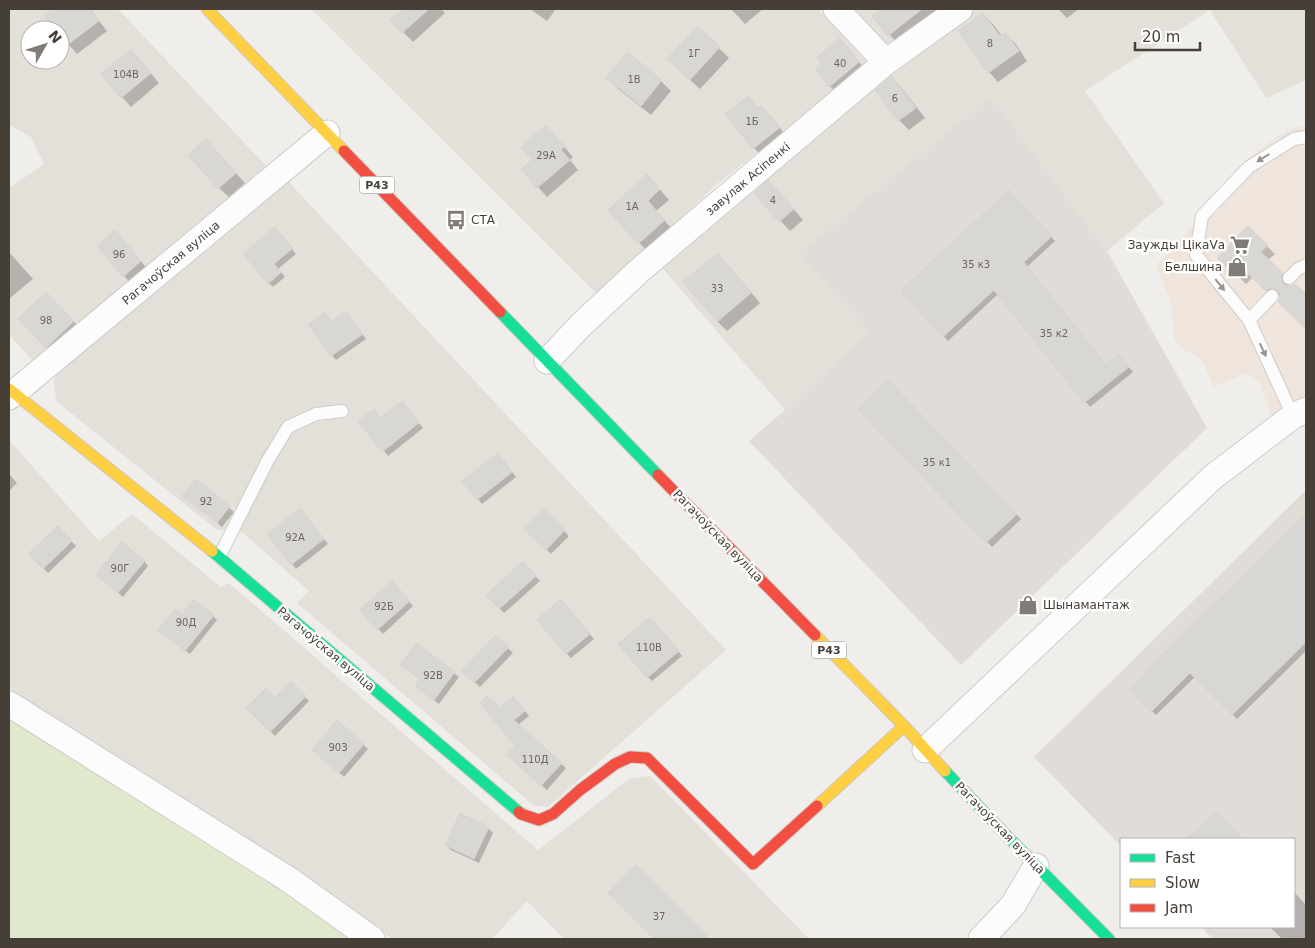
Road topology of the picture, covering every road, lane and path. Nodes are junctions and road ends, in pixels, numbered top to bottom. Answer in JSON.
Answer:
{"nodes":[{"id":1,"x":207,"y":9,"type":"edge"},
{"id":2,"x":836,"y":9,"type":"edge"},
{"id":3,"x":960,"y":9,"type":"edge"},
{"id":4,"x":886,"y":62,"type":"junction"},
{"id":5,"x":327,"y":133,"type":"junction"},
{"id":6,"x":1306,"y":137,"type":"edge"},
{"id":7,"x":1306,"y":265,"type":"edge"},
{"id":8,"x":1289,"y":278,"type":"dead end"},
{"id":9,"x":1272,"y":296,"type":"dead end"},
{"id":10,"x":1249,"y":320,"type":"junction"},
{"id":11,"x":547,"y":361,"type":"junction"},
{"id":12,"x":11,"y":393,"type":"edge"},
{"id":13,"x":342,"y":412,"type":"dead end"},
{"id":14,"x":1300,"y":413,"type":"edge"},
{"id":15,"x":219,"y":557,"type":"junction"},
{"id":16,"x":9,"y":704,"type":"edge"},
{"id":17,"x":904,"y":726,"type":"junction"},
{"id":18,"x":925,"y":750,"type":"junction"},
{"id":19,"x":1036,"y":866,"type":"junction"},
{"id":20,"x":372,"y":939,"type":"edge"},
{"id":21,"x":981,"y":939,"type":"edge"},
{"id":22,"x":1109,"y":939,"type":"edge"}],
"edges":[{"from":1,"to":5,"type":"main road","name":"Рагачоўская вуліца","number":"Р43"},
{"from":2,"to":4,"type":"street"},
{"from":3,"to":4,"type":"street","name":"завулак Асіпенкі"},
{"from":4,"to":11,"type":"street","name":"завулак Асіпенкі"},
{"from":5,"to":11,"type":"main road","name":"Рагачоўская вуліца","number":"Р43"},
{"from":5,"to":12,"type":"street","name":"Рагачоўская вуліца"},
{"from":6,"to":10,"type":"lane","one_way":true},
{"from":7,"to":8,"type":"lane"},
{"from":9,"to":10,"type":"lane"},
{"from":10,"to":14,"type":"lane","one_way":true},
{"from":11,"to":17,"type":"main road","name":"Рагачоўская вуліца","number":"Р43"},
{"from":12,"to":15,"type":"main road","name":"Рагачоўская вуліца"},
{"from":13,"to":15,"type":"lane"},
{"from":14,"to":18,"type":"street"},
{"from":15,"to":17,"type":"main road","name":"Рагачоўская вуліца"},
{"from":16,"to":20,"type":"street"},
{"from":17,"to":18,"type":"main road","name":"Рагачоўская вуліца","number":"Р43"},
{"from":18,"to":19,"type":"main road","name":"Рагачоўская вуліца","number":"Р43"},
{"from":19,"to":21,"type":"street"},
{"from":19,"to":22,"type":"main road","name":"Рагачоўская вуліца","number":"Р43"}]}
